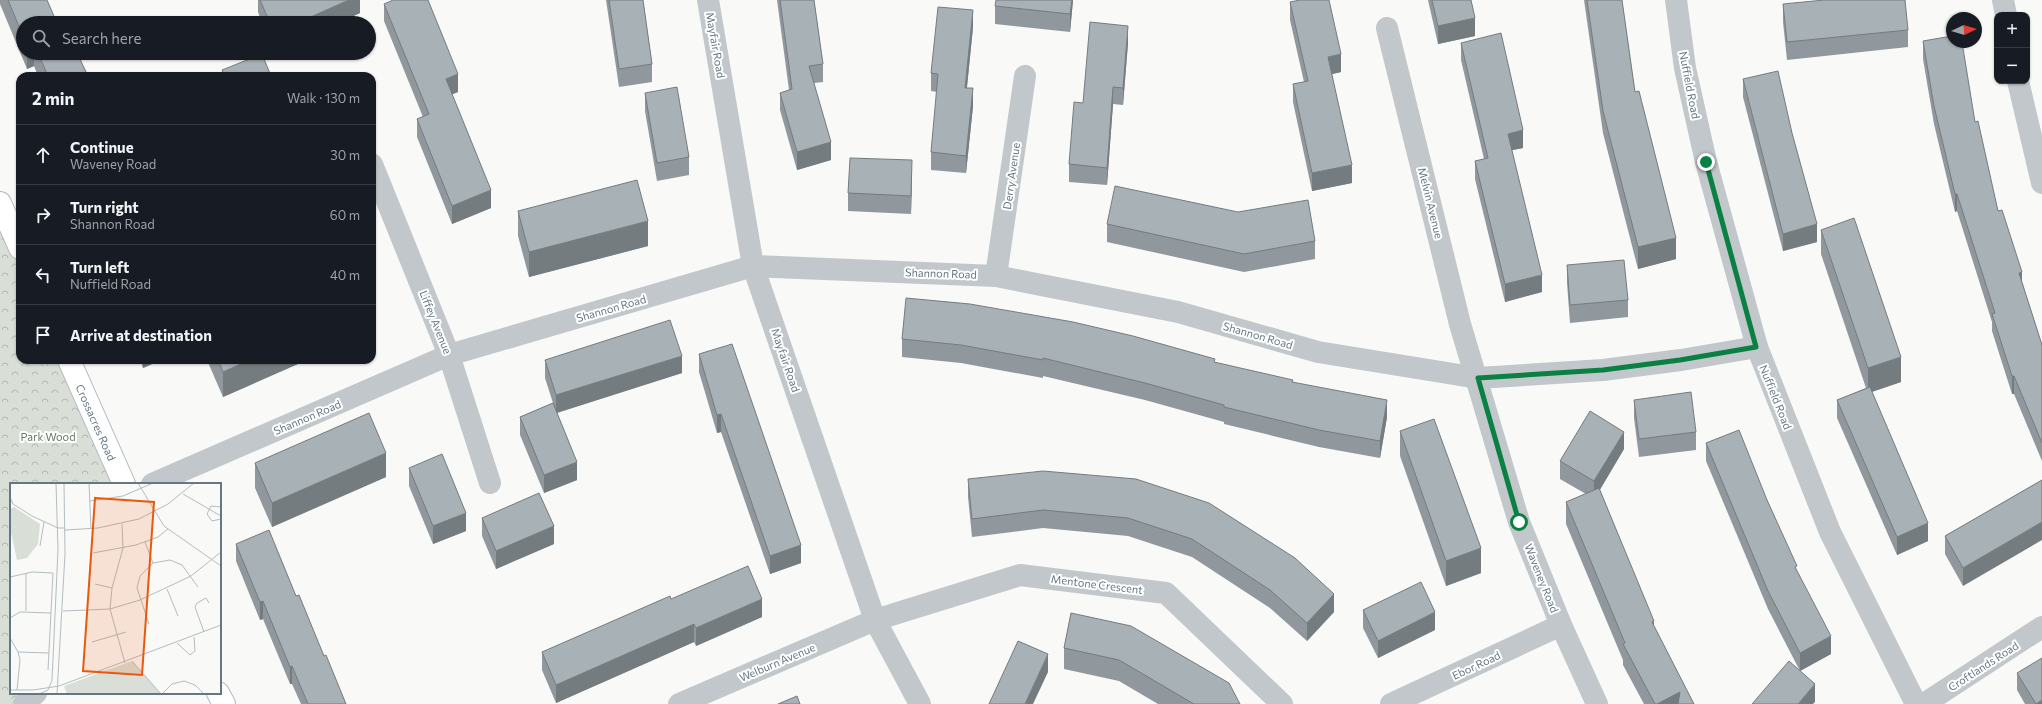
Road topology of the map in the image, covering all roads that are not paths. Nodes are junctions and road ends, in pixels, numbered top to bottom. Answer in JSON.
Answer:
{"nodes":[{"id":1,"x":708,"y":0,"type":"edge"},
{"id":2,"x":1676,"y":0,"type":"edge"},
{"id":3,"x":2003,"y":0,"type":"edge"},
{"id":4,"x":2005,"y":12,"type":"edge"},
{"id":5,"x":1387,"y":28,"type":"dead end"},
{"id":6,"x":1026,"y":76,"type":"dead end"},
{"id":7,"x":2019,"y":84,"type":"edge"},
{"id":8,"x":376,"y":174,"type":"edge"},
{"id":9,"x":2042,"y":183,"type":"edge"},
{"id":10,"x":0,"y":202,"type":"edge"},
{"id":11,"x":16,"y":239,"type":"edge"},
{"id":12,"x":753,"y":266,"type":"junction"},
{"id":13,"x":996,"y":276,"type":"junction"},
{"id":14,"x":1756,"y":347,"type":"junction"},
{"id":15,"x":449,"y":356,"type":"junction"},
{"id":16,"x":72,"y":364,"type":"edge"},
{"id":17,"x":1478,"y":378,"type":"junction"},
{"id":18,"x":124,"y":483,"type":"edge"},
{"id":19,"x":154,"y":483,"type":"edge"},
{"id":20,"x":490,"y":483,"type":"dead end"},
{"id":21,"x":876,"y":620,"type":"junction"},
{"id":22,"x":1561,"y":625,"type":"junction"},
{"id":23,"x":2042,"y":627,"type":"edge"},
{"id":24,"x":35,"y":694,"type":"edge"},
{"id":25,"x":219,"y":694,"type":"edge"},
{"id":26,"x":24,"y":704,"type":"edge"},
{"id":27,"x":224,"y":704,"type":"edge"},
{"id":28,"x":680,"y":704,"type":"edge"},
{"id":29,"x":920,"y":704,"type":"edge"},
{"id":30,"x":1282,"y":704,"type":"edge"},
{"id":31,"x":1391,"y":704,"type":"edge"},
{"id":32,"x":1597,"y":704,"type":"edge"},
{"id":33,"x":1916,"y":704,"type":"edge"},
{"id":34,"x":1924,"y":704,"type":"edge"}],
"edges":[{"from":1,"to":12,"type":"street","name":"Mayfair Road"},
{"from":2,"to":14,"type":"street","name":"Nuffield Road"},
{"from":3,"to":4,"type":"street"},
{"from":5,"to":17,"type":"street","name":"Melvin Avenue"},
{"from":6,"to":13,"type":"street","name":"Derry Avenue"},
{"from":7,"to":9,"type":"street"},
{"from":8,"to":15,"type":"street","name":"Liffey Avenue"},
{"from":10,"to":11,"type":"street"},
{"from":12,"to":13,"type":"street","name":"Shannon Road"},
{"from":12,"to":15,"type":"street","name":"Shannon Road"},
{"from":12,"to":21,"type":"street","name":"Mayfair Road"},
{"from":13,"to":17,"type":"street","name":"Shannon Road"},
{"from":14,"to":17,"type":"street","name":"Shannon Road"},
{"from":14,"to":33,"type":"street","name":"Nuffield Road"},
{"from":15,"to":19,"type":"street","name":"Shannon Road"},
{"from":15,"to":20,"type":"street","name":"Liffey Avenue"},
{"from":16,"to":18,"type":"street","name":"Crossacres Road"},
{"from":17,"to":22,"type":"street","name":"Waveney Road"},
{"from":21,"to":28,"type":"street","name":"Welburn Avenue"},
{"from":21,"to":29,"type":"street","name":"Mayfair Road"},
{"from":21,"to":30,"type":"street","name":"Mentone Crescent"},
{"from":22,"to":31,"type":"street","name":"Ebor Road"},
{"from":22,"to":32,"type":"street","name":"Waveney Road"},
{"from":23,"to":34,"type":"street","name":"Croftlands Road"},
{"from":24,"to":26,"type":"street"},
{"from":25,"to":27,"type":"street"}]}
